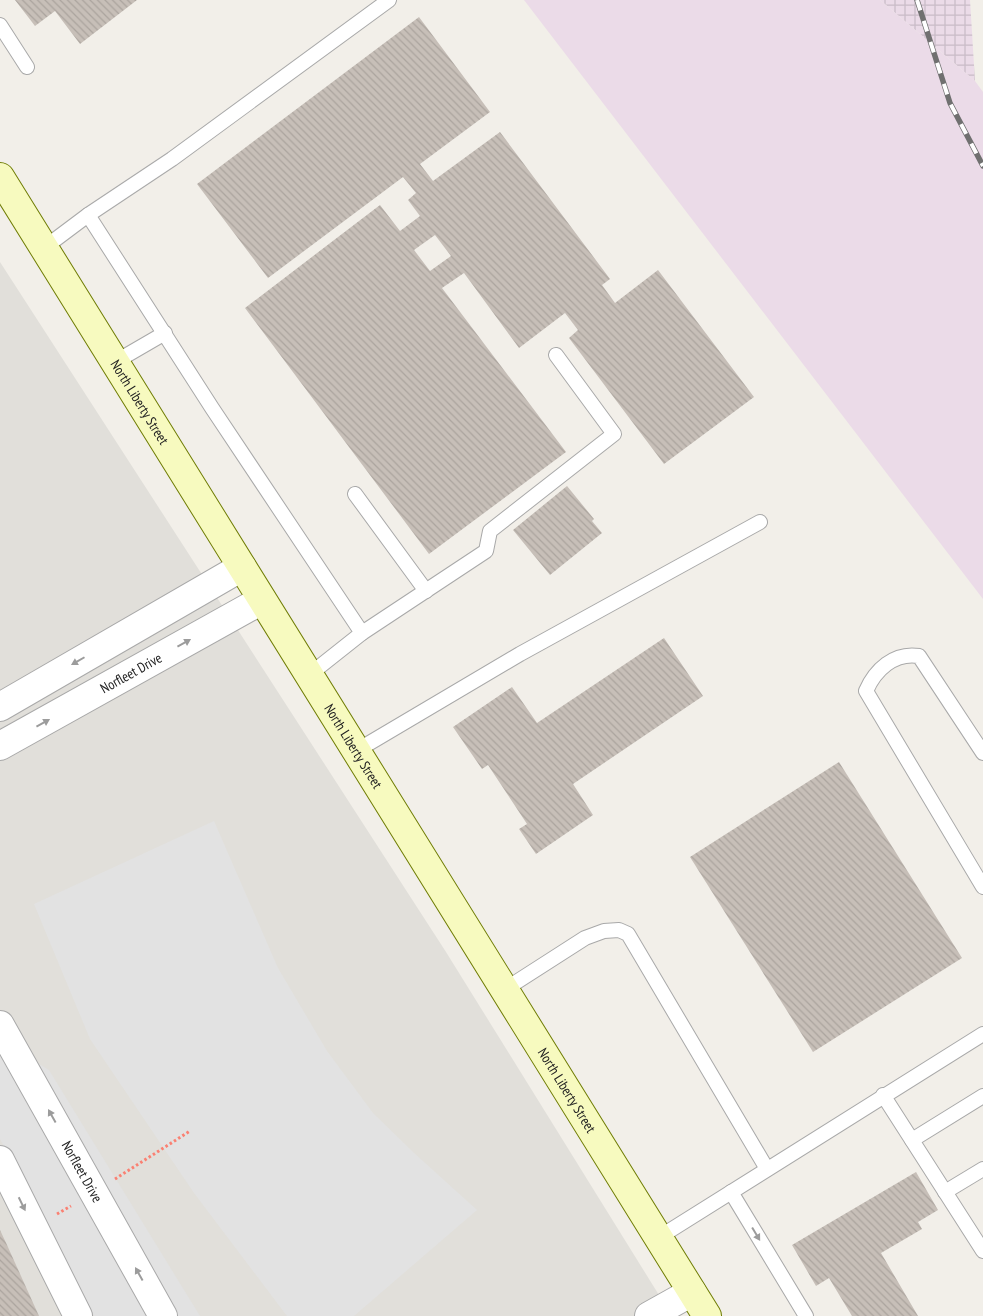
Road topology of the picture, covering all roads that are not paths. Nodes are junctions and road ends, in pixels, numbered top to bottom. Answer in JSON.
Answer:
{"nodes":[{"id":1,"x":389,"y":0,"type":"edge"},
{"id":2,"x":0,"y":25,"type":"edge"},
{"id":3,"x":27,"y":67,"type":"dead end"},
{"id":4,"x":0,"y":177,"type":"edge"},
{"id":5,"x":88,"y":215,"type":"junction"},
{"id":6,"x":44,"y":248,"type":"junction"},
{"id":7,"x":165,"y":333,"type":"junction"},
{"id":8,"x":556,"y":355,"type":"dead end"},
{"id":9,"x":115,"y":362,"type":"junction"},
{"id":10,"x":356,"y":494,"type":"dead end"},
{"id":11,"x":760,"y":522,"type":"dead end"},
{"id":12,"x":242,"y":566,"type":"junction"},
{"id":13,"x":426,"y":591,"type":"junction"},
{"id":14,"x":262,"y":600,"type":"junction"},
{"id":15,"x":362,"y":633,"type":"junction"},
{"id":16,"x":114,"y":641,"type":"junction"},
{"id":17,"x":133,"y":672,"type":"junction"},
{"id":18,"x":309,"y":675,"type":"junction"},
{"id":19,"x":0,"y":707,"type":"edge"},
{"id":20,"x":0,"y":746,"type":"edge"},
{"id":21,"x":356,"y":751,"type":"junction"},
{"id":22,"x":983,"y":753,"type":"edge"},
{"id":23,"x":983,"y":887,"type":"edge"},
{"id":24,"x":504,"y":990,"type":"junction"},
{"id":25,"x":0,"y":1025,"type":"edge"},
{"id":26,"x":983,"y":1034,"type":"edge"},
{"id":27,"x":883,"y":1096,"type":"junction"},
{"id":28,"x":983,"y":1096,"type":"edge"},
{"id":29,"x":912,"y":1140,"type":"junction"},
{"id":30,"x":0,"y":1160,"type":"edge"},
{"id":31,"x":767,"y":1169,"type":"junction"},
{"id":32,"x":983,"y":1169,"type":"edge"},
{"id":33,"x":731,"y":1192,"type":"junction"},
{"id":34,"x":946,"y":1192,"type":"junction"},
{"id":35,"x":658,"y":1238,"type":"junction"},
{"id":36,"x":981,"y":1243,"type":"edge"},
{"id":37,"x":692,"y":1292,"type":"junction"},
{"id":38,"x":78,"y":1316,"type":"edge"},
{"id":39,"x":163,"y":1316,"type":"edge"},
{"id":40,"x":649,"y":1316,"type":"edge"},
{"id":41,"x":707,"y":1316,"type":"edge"},
{"id":42,"x":806,"y":1316,"type":"edge"}],
"edges":[{"from":1,"to":5,"type":"lane"},
{"from":2,"to":3,"type":"lane"},
{"from":4,"to":6,"type":"main road","name":"North Liberty Street"},
{"from":5,"to":6,"type":"lane"},
{"from":5,"to":7,"type":"lane"},
{"from":6,"to":9,"type":"main road","name":"North Liberty Street"},
{"from":7,"to":9,"type":"lane"},
{"from":7,"to":15,"type":"lane"},
{"from":8,"to":13,"type":"lane"},
{"from":9,"to":12,"type":"main road","name":"North Liberty Street"},
{"from":10,"to":13,"type":"lane"},
{"from":11,"to":21,"type":"lane"},
{"from":12,"to":14,"type":"main road","name":"North Liberty Street"},
{"from":12,"to":16,"type":"street"},
{"from":13,"to":15,"type":"lane"},
{"from":17,"to":14,"type":"street","name":"Norfleet Drive","one_way":true},
{"from":14,"to":18,"type":"main road","name":"North Liberty Street"},
{"from":15,"to":18,"type":"lane"},
{"from":16,"to":17,"type":"street"},
{"from":16,"to":19,"type":"street","one_way":true},
{"from":20,"to":17,"type":"street","name":"Norfleet Drive","one_way":true},
{"from":18,"to":21,"type":"main road","name":"North Liberty Street"},
{"from":21,"to":24,"type":"main road","name":"North Liberty Street"},
{"from":22,"to":23,"type":"lane"},
{"from":24,"to":31,"type":"lane"},
{"from":24,"to":35,"type":"main road","name":"North Liberty Street"},
{"from":39,"to":25,"type":"street","name":"Norfleet Drive","one_way":true},
{"from":26,"to":27,"type":"lane"},
{"from":27,"to":29,"type":"lane"},
{"from":27,"to":31,"type":"lane"},
{"from":28,"to":29,"type":"lane"},
{"from":29,"to":34,"type":"lane"},
{"from":30,"to":38,"type":"street","one_way":true},
{"from":31,"to":33,"type":"lane"},
{"from":32,"to":34,"type":"lane"},
{"from":33,"to":35,"type":"lane"},
{"from":33,"to":42,"type":"lane","one_way":true},
{"from":34,"to":36,"type":"lane"},
{"from":35,"to":37,"type":"main road","name":"North Liberty Street"},
{"from":37,"to":40,"type":"street"},
{"from":37,"to":41,"type":"main road","name":"North Liberty Street"}]}
